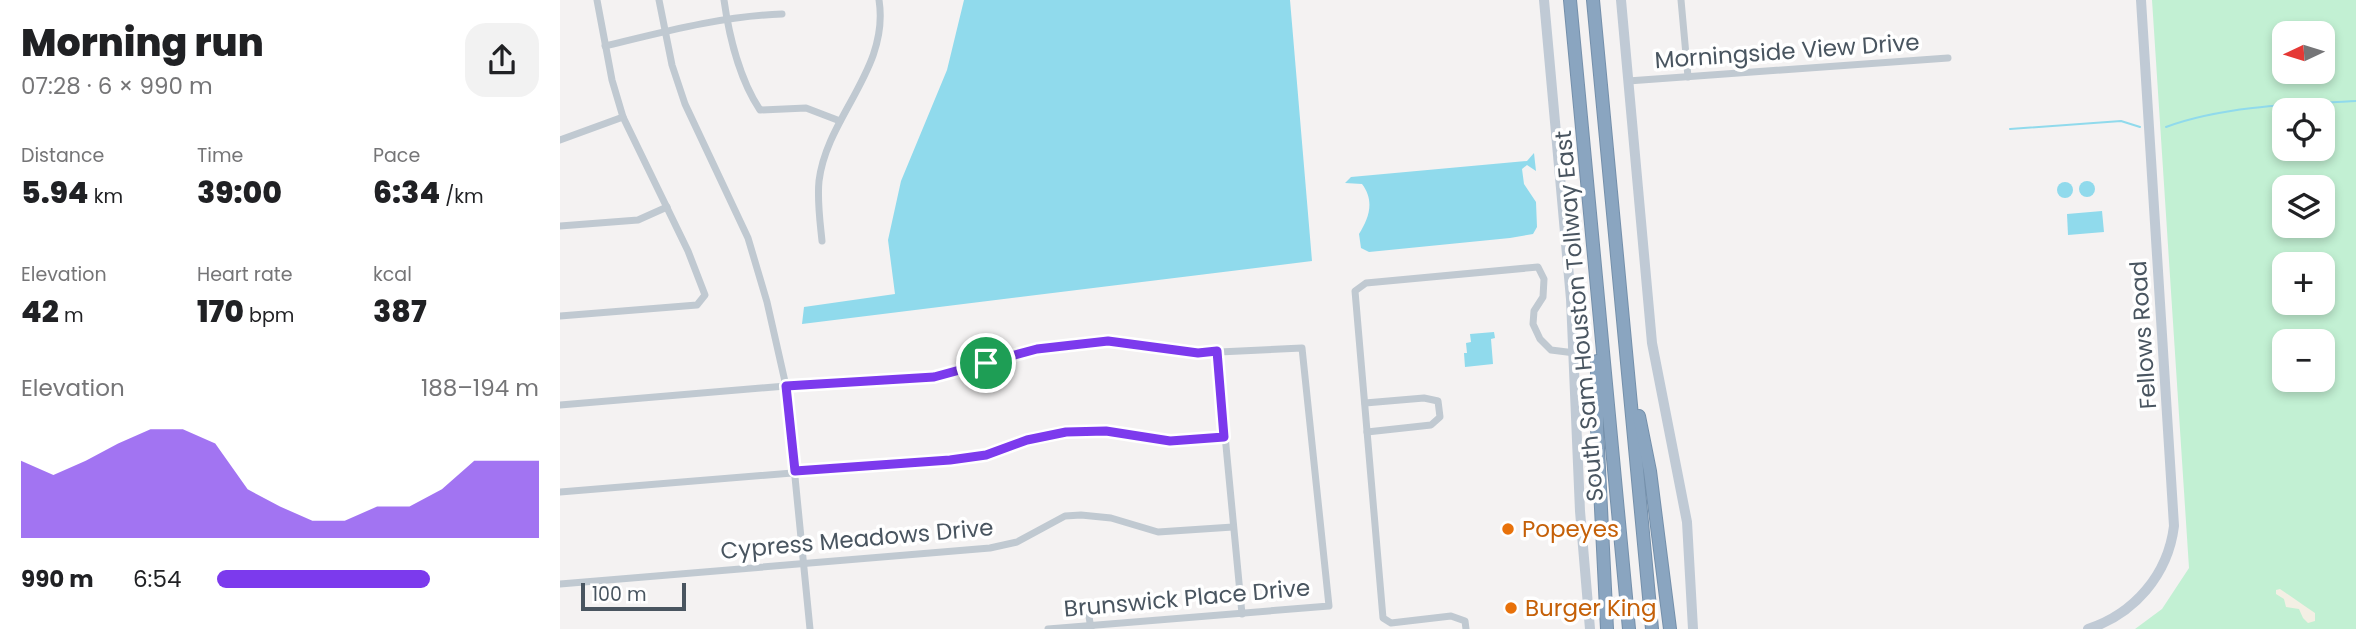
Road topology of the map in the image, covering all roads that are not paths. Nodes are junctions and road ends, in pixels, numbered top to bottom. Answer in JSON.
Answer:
{"nodes":[{"id":1,"x":597,"y":0,"type":"edge"},
{"id":2,"x":659,"y":0,"type":"edge"},
{"id":3,"x":724,"y":0,"type":"edge"},
{"id":4,"x":879,"y":0,"type":"edge"},
{"id":5,"x":1544,"y":0,"type":"edge"},
{"id":6,"x":1570,"y":0,"type":"edge"},
{"id":7,"x":1593,"y":0,"type":"edge"},
{"id":8,"x":1621,"y":0,"type":"edge"},
{"id":9,"x":1681,"y":0,"type":"edge"},
{"id":10,"x":2141,"y":0,"type":"edge"},
{"id":11,"x":782,"y":14,"type":"dead end"},
{"id":12,"x":726,"y":20,"type":"junction"},
{"id":13,"x":664,"y":32,"type":"junction"},
{"id":14,"x":605,"y":46,"type":"junction"},
{"id":15,"x":1948,"y":58,"type":"dead end"},
{"id":16,"x":1688,"y":77,"type":"junction"},
{"id":17,"x":1628,"y":81,"type":"junction"},
{"id":18,"x":624,"y":117,"type":"junction"},
{"id":19,"x":840,"y":121,"type":"junction"},
{"id":20,"x":560,"y":140,"type":"edge"},
{"id":21,"x":667,"y":207,"type":"junction"},
{"id":22,"x":560,"y":226,"type":"edge"},
{"id":23,"x":822,"y":241,"type":"dead end"},
{"id":24,"x":1596,"y":273,"type":"junction"},
{"id":25,"x":560,"y":316,"type":"edge"},
{"id":26,"x":1217,"y":351,"type":"junction"},
{"id":27,"x":1575,"y":353,"type":"junction"},
{"id":28,"x":1626,"y":354,"type":"junction"},
{"id":29,"x":786,"y":386,"type":"junction"},
{"id":30,"x":1365,"y":403,"type":"junction"},
{"id":31,"x":560,"y":405,"type":"edge"},
{"id":32,"x":1367,"y":432,"type":"junction"},
{"id":33,"x":1224,"y":437,"type":"junction"},
{"id":34,"x":795,"y":471,"type":"junction"},
{"id":35,"x":560,"y":492,"type":"edge"},
{"id":36,"x":1233,"y":527,"type":"junction"},
{"id":37,"x":804,"y":563,"type":"junction"},
{"id":38,"x":560,"y":584,"type":"edge"},
{"id":39,"x":1088,"y":610,"type":"dead end"},
{"id":40,"x":1242,"y":614,"type":"junction"},
{"id":41,"x":1607,"y":626,"type":"edge"},
{"id":42,"x":1629,"y":626,"type":"edge"},
{"id":43,"x":1089,"y":628,"type":"edge"},
{"id":44,"x":810,"y":629,"type":"edge"},
{"id":45,"x":1048,"y":629,"type":"edge"},
{"id":46,"x":1466,"y":629,"type":"edge"},
{"id":47,"x":1590,"y":629,"type":"edge"},
{"id":48,"x":1652,"y":629,"type":"edge"},
{"id":49,"x":1670,"y":629,"type":"edge"},
{"id":50,"x":1693,"y":629,"type":"edge"},
{"id":51,"x":2088,"y":629,"type":"edge"}],
"edges":[{"from":1,"to":14,"type":"street"},
{"from":2,"to":13,"type":"street"},
{"from":3,"to":12,"type":"street"},
{"from":4,"to":19,"type":"street"},
{"from":5,"to":27,"type":"main road"},
{"from":6,"to":24,"type":"highway","name":"South Sam Houston Tollway East"},
{"from":7,"to":28,"type":"highway","name":"South Sam Houston Tollway East"},
{"from":8,"to":17,"type":"main road"},
{"from":9,"to":16,"type":"street"},
{"from":10,"to":51,"type":"main road","name":"Fellows Road"},
{"from":11,"to":12,"type":"street"},
{"from":12,"to":13,"type":"street"},
{"from":12,"to":19,"type":"street"},
{"from":13,"to":14,"type":"street"},
{"from":13,"to":29,"type":"street"},
{"from":14,"to":18,"type":"street"},
{"from":15,"to":16,"type":"street","name":"Morningside View Drive"},
{"from":16,"to":17,"type":"street","name":"Morningside View Drive"},
{"from":17,"to":50,"type":"main road"},
{"from":18,"to":20,"type":"street"},
{"from":18,"to":21,"type":"street"},
{"from":19,"to":23,"type":"street"},
{"from":21,"to":22,"type":"street"},
{"from":21,"to":25,"type":"street"},
{"from":24,"to":41,"type":"highway"},
{"from":24,"to":42,"type":"highway","name":"South Sam Houston Tollway East"},
{"from":26,"to":29,"type":"street"},
{"from":26,"to":33,"type":"street"},
{"from":26,"to":40,"type":"street","name":"Brunswick Place Drive"},
{"from":27,"to":30,"type":"street"},
{"from":27,"to":47,"type":"main road"},
{"from":28,"to":48,"type":"highway","name":"South Sam Houston Tollway East"},
{"from":28,"to":49,"type":"highway"},
{"from":29,"to":31,"type":"street"},
{"from":29,"to":34,"type":"street"},
{"from":30,"to":32,"type":"street"},
{"from":30,"to":32,"type":"street"},
{"from":32,"to":46,"type":"street"},
{"from":33,"to":34,"type":"street"},
{"from":33,"to":36,"type":"street"},
{"from":34,"to":35,"type":"street"},
{"from":34,"to":37,"type":"street"},
{"from":36,"to":37,"type":"street","name":"Cypress Meadows Drive"},
{"from":36,"to":40,"type":"street"},
{"from":37,"to":38,"type":"street","name":"Cypress Meadows Drive"},
{"from":37,"to":44,"type":"street"},
{"from":39,"to":43,"type":"street"},
{"from":40,"to":43,"type":"street","name":"Brunswick Place Drive"},
{"from":43,"to":45,"type":"street","name":"Brunswick Place Drive"}]}
